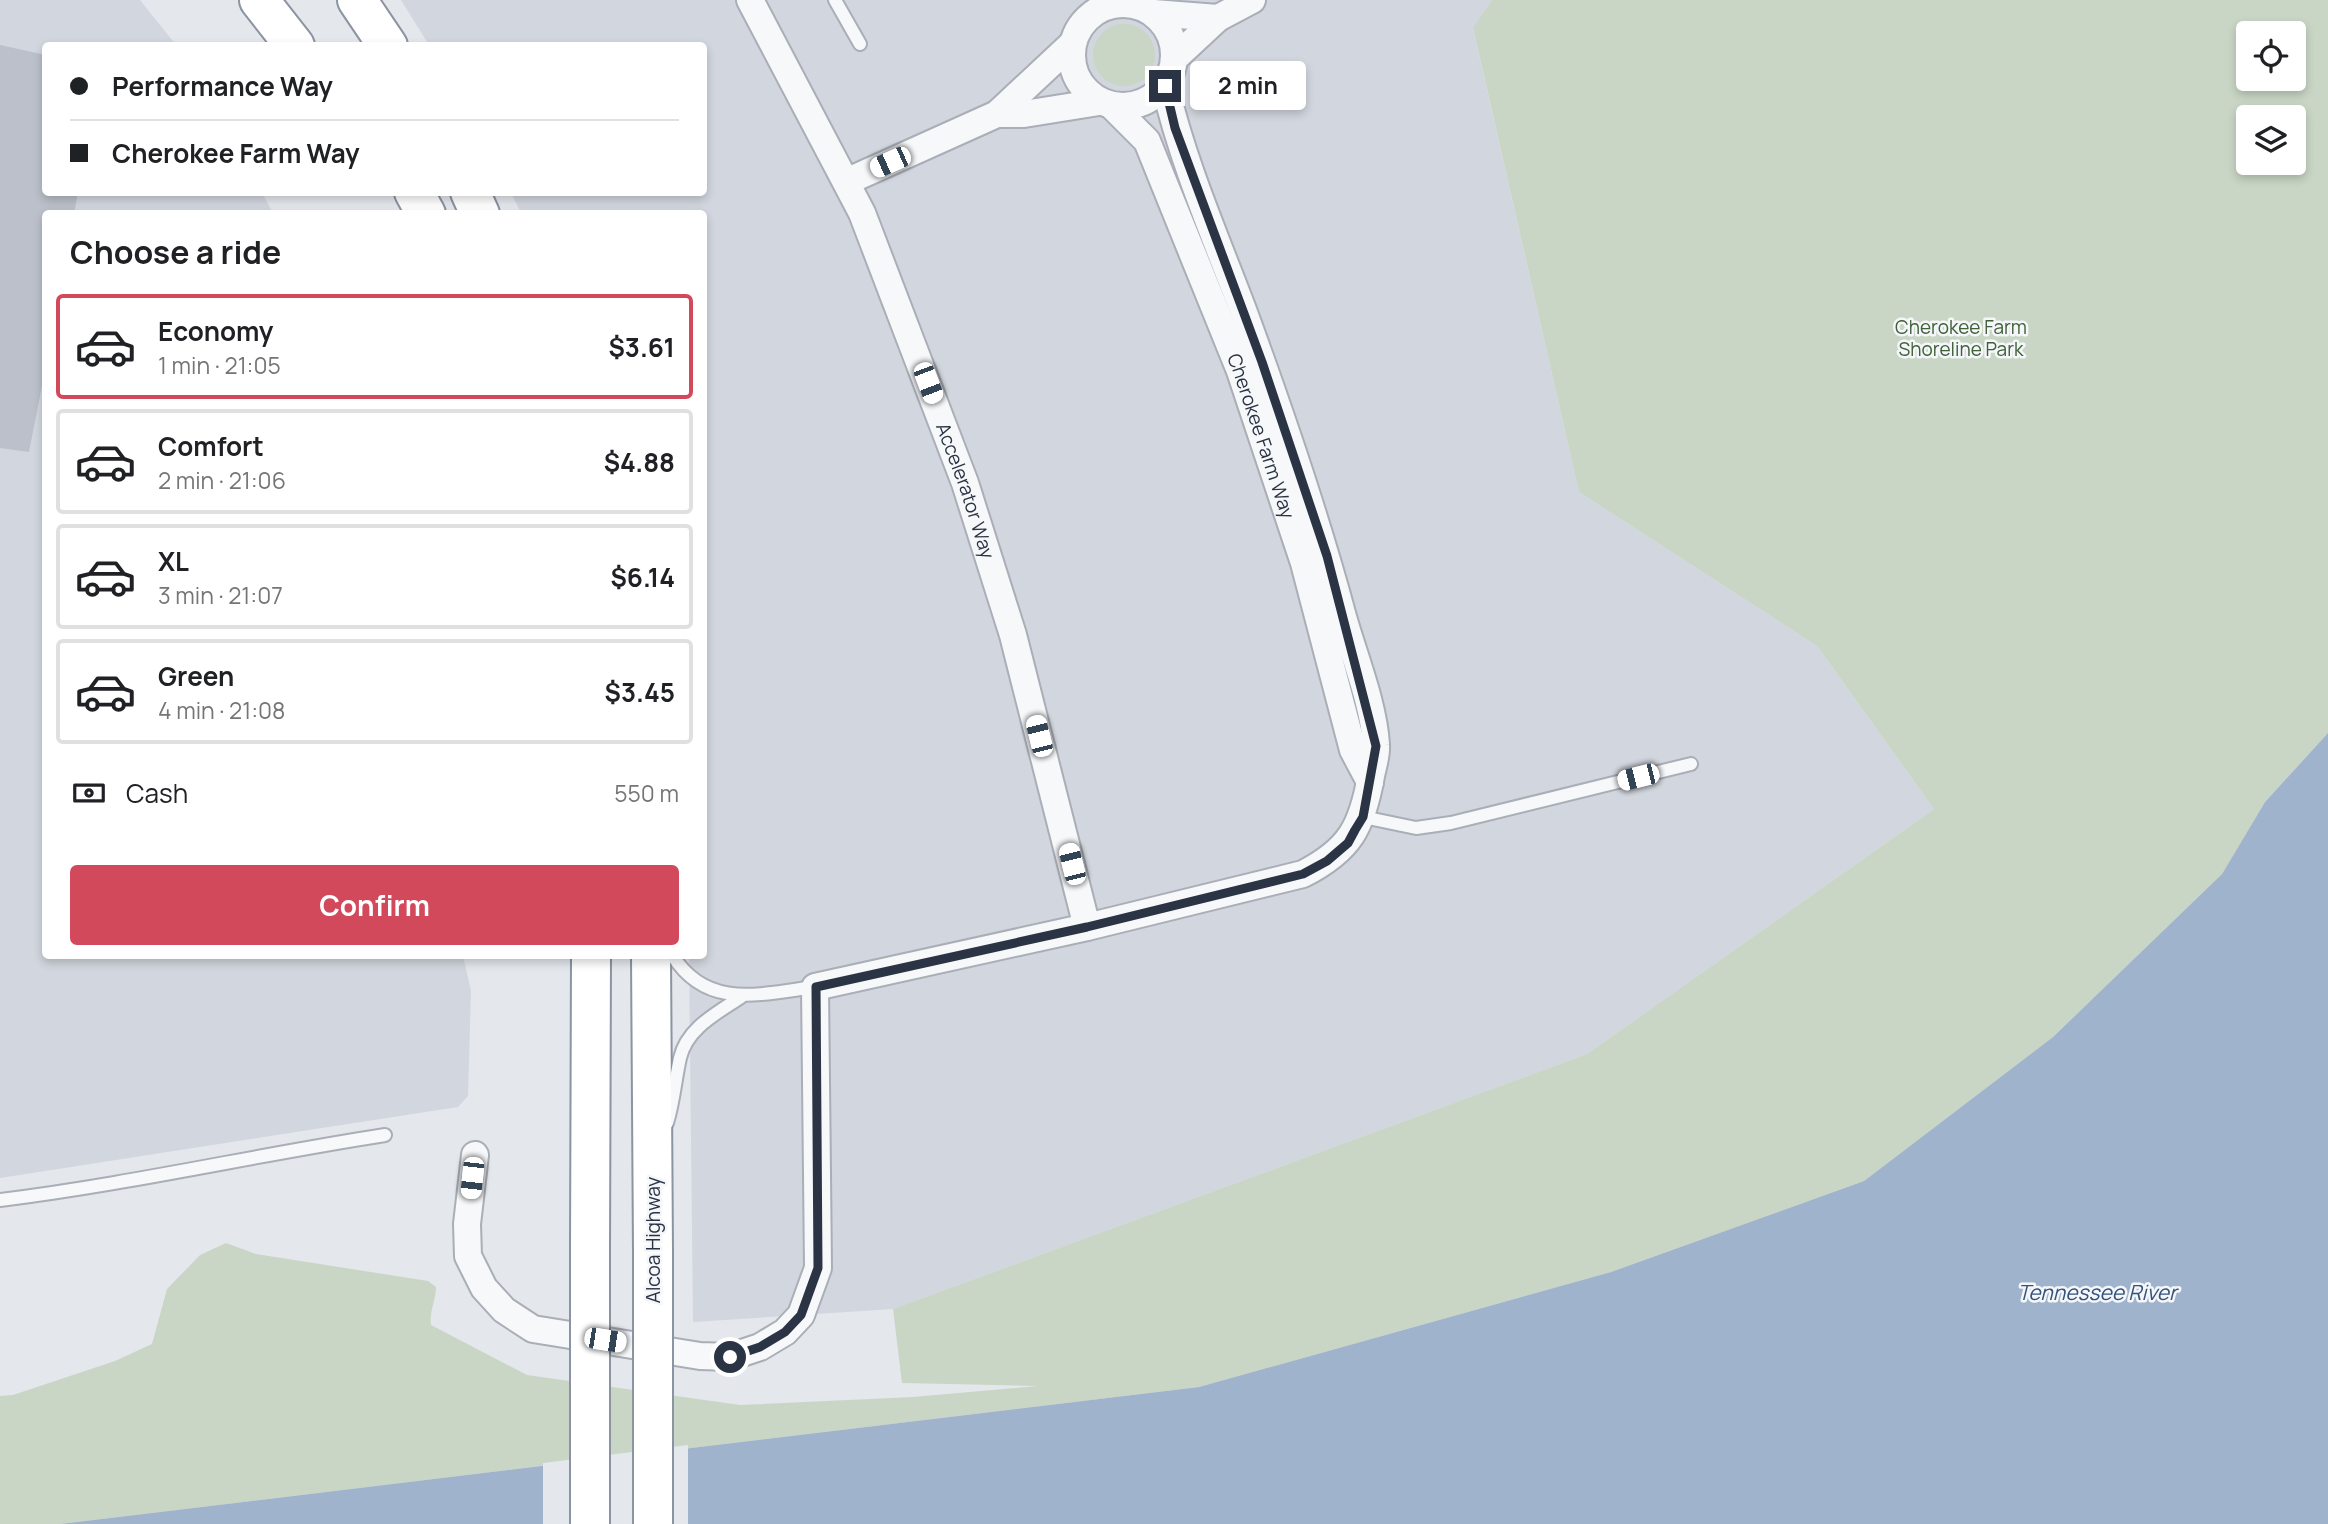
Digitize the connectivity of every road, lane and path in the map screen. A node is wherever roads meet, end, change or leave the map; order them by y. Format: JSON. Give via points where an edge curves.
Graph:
{"nodes":[{"id":1,"x":259,"y":0,"type":"edge"},
{"id":2,"x":292,"y":0,"type":"edge"},
{"id":3,"x":357,"y":0,"type":"edge"},
{"id":4,"x":750,"y":0,"type":"edge"},
{"id":5,"x":835,"y":0,"type":"edge"},
{"id":6,"x":1077,"y":0,"type":"edge"},
{"id":7,"x":1252,"y":0,"type":"edge"},
{"id":8,"x":1140,"y":6,"type":"edge"},
{"id":9,"x":1218,"y":18,"type":"junction"},
{"id":10,"x":1076,"y":35,"type":"junction"},
{"id":11,"x":292,"y":42,"type":"edge"},
{"id":12,"x":321,"y":42,"type":"edge"},
{"id":13,"x":385,"y":42,"type":"edge"},
{"id":14,"x":860,"y":44,"type":"dead end"},
{"id":15,"x":1175,"y":58,"type":"junction"},
{"id":16,"x":1165,"y":86,"type":"junction"},
{"id":17,"x":1106,"y":104,"type":"junction"},
{"id":18,"x":997,"y":114,"type":"junction"},
{"id":19,"x":848,"y":181,"type":"junction"},
{"id":20,"x":1691,"y":764,"type":"dead end"},
{"id":21,"x":1370,"y":782,"type":"junction"},
{"id":22,"x":1363,"y":817,"type":"junction"},
{"id":23,"x":1087,"y":927,"type":"junction"},
{"id":24,"x":572,"y":959,"type":"edge"},
{"id":25,"x":591,"y":959,"type":"edge"},
{"id":26,"x":651,"y":959,"type":"edge"},
{"id":27,"x":675,"y":959,"type":"edge"},
{"id":28,"x":816,"y":987,"type":"junction"},
{"id":29,"x":741,"y":997,"type":"junction"},
{"id":30,"x":385,"y":1135,"type":"dead end"},
{"id":31,"x":475,"y":1155,"type":"dead end"},
{"id":32,"x":653,"y":1166,"type":"junction"},
{"id":33,"x":590,"y":1175,"type":"junction"},
{"id":34,"x":0,"y":1200,"type":"edge"},
{"id":35,"x":590,"y":1524,"type":"edge"},
{"id":36,"x":653,"y":1524,"type":"edge"}],
"edges":[{"from":1,"to":11,"type":"highway"},
{"from":2,"to":12,"type":"highway"},
{"from":3,"to":13,"type":"highway"},
{"from":4,"to":19,"type":"street","name":"Accelerator Way"},
{"from":5,"to":14,"type":"lane"},
{"from":6,"to":10,"type":"street"},
{"from":7,"to":9,"type":"street"},
{"from":8,"to":9,"type":"street"},
{"from":8,"to":10,"type":"street","via":[[1105,7]]},
{"from":8,"to":15,"type":"street","via":[[1165,25]]},
{"from":9,"to":15,"type":"street"},
{"from":10,"to":17,"type":"street","via":[[1071,61],[1076,77],[1086,91]]},
{"from":10,"to":18,"type":"street"},
{"from":15,"to":16,"type":"street"},
{"from":16,"to":17,"type":"street","via":[[1142,104]]},
{"from":16,"to":21,"type":"street","name":"Cherokee Farm Way","via":[[1175,128],[1262,362],[1327,556],[1376,746]]},
{"from":17,"to":18,"type":"street"},
{"from":17,"to":21,"type":"street","name":"Cherokee Farm Way","via":[[1147,141],[1240,371],[1304,563],[1353,750]]},
{"from":18,"to":19,"type":"street"},
{"from":19,"to":23,"type":"street","name":"Accelerator Way","via":[[965,483],[1013,635]]},
{"from":20,"to":22,"type":"lane","via":[[1451,823],[1416,828]]},
{"from":21,"to":22,"type":"street","name":"Cherokee Farm Way"},
{"from":22,"to":23,"type":"street","name":"Cherokee Farm Way","via":[[1348,843],[1303,874]]},
{"from":23,"to":28,"type":"street","name":"Cherokee Farm Way"},
{"from":24,"to":33,"type":"highway","via":[[574,1141]]},
{"from":25,"to":33,"type":"highway"},
{"from":26,"to":32,"type":"highway","name":"Alcoa Highway"},
{"from":27,"to":29,"type":"lane","name":"Cherokee Farm Way","via":[[696,982]]},
{"from":28,"to":29,"type":"lane","name":"Cherokee Farm Way"},
{"from":28,"to":31,"type":"street","via":[[818,1268],[801,1315],[785,1332],[760,1347],[730,1357],[700,1356],[533,1329],[504,1310],[484,1288],[468,1256]]},
{"from":29,"to":32,"type":"lane","name":"Cherokee Farm Way","via":[[705,1020],[688,1040]]},
{"from":30,"to":34,"type":"lane","via":[[93,1188]]},
{"from":32,"to":36,"type":"highway","name":"Alcoa Highway","bridge":true},
{"from":33,"to":35,"type":"highway","bridge":true}]}
